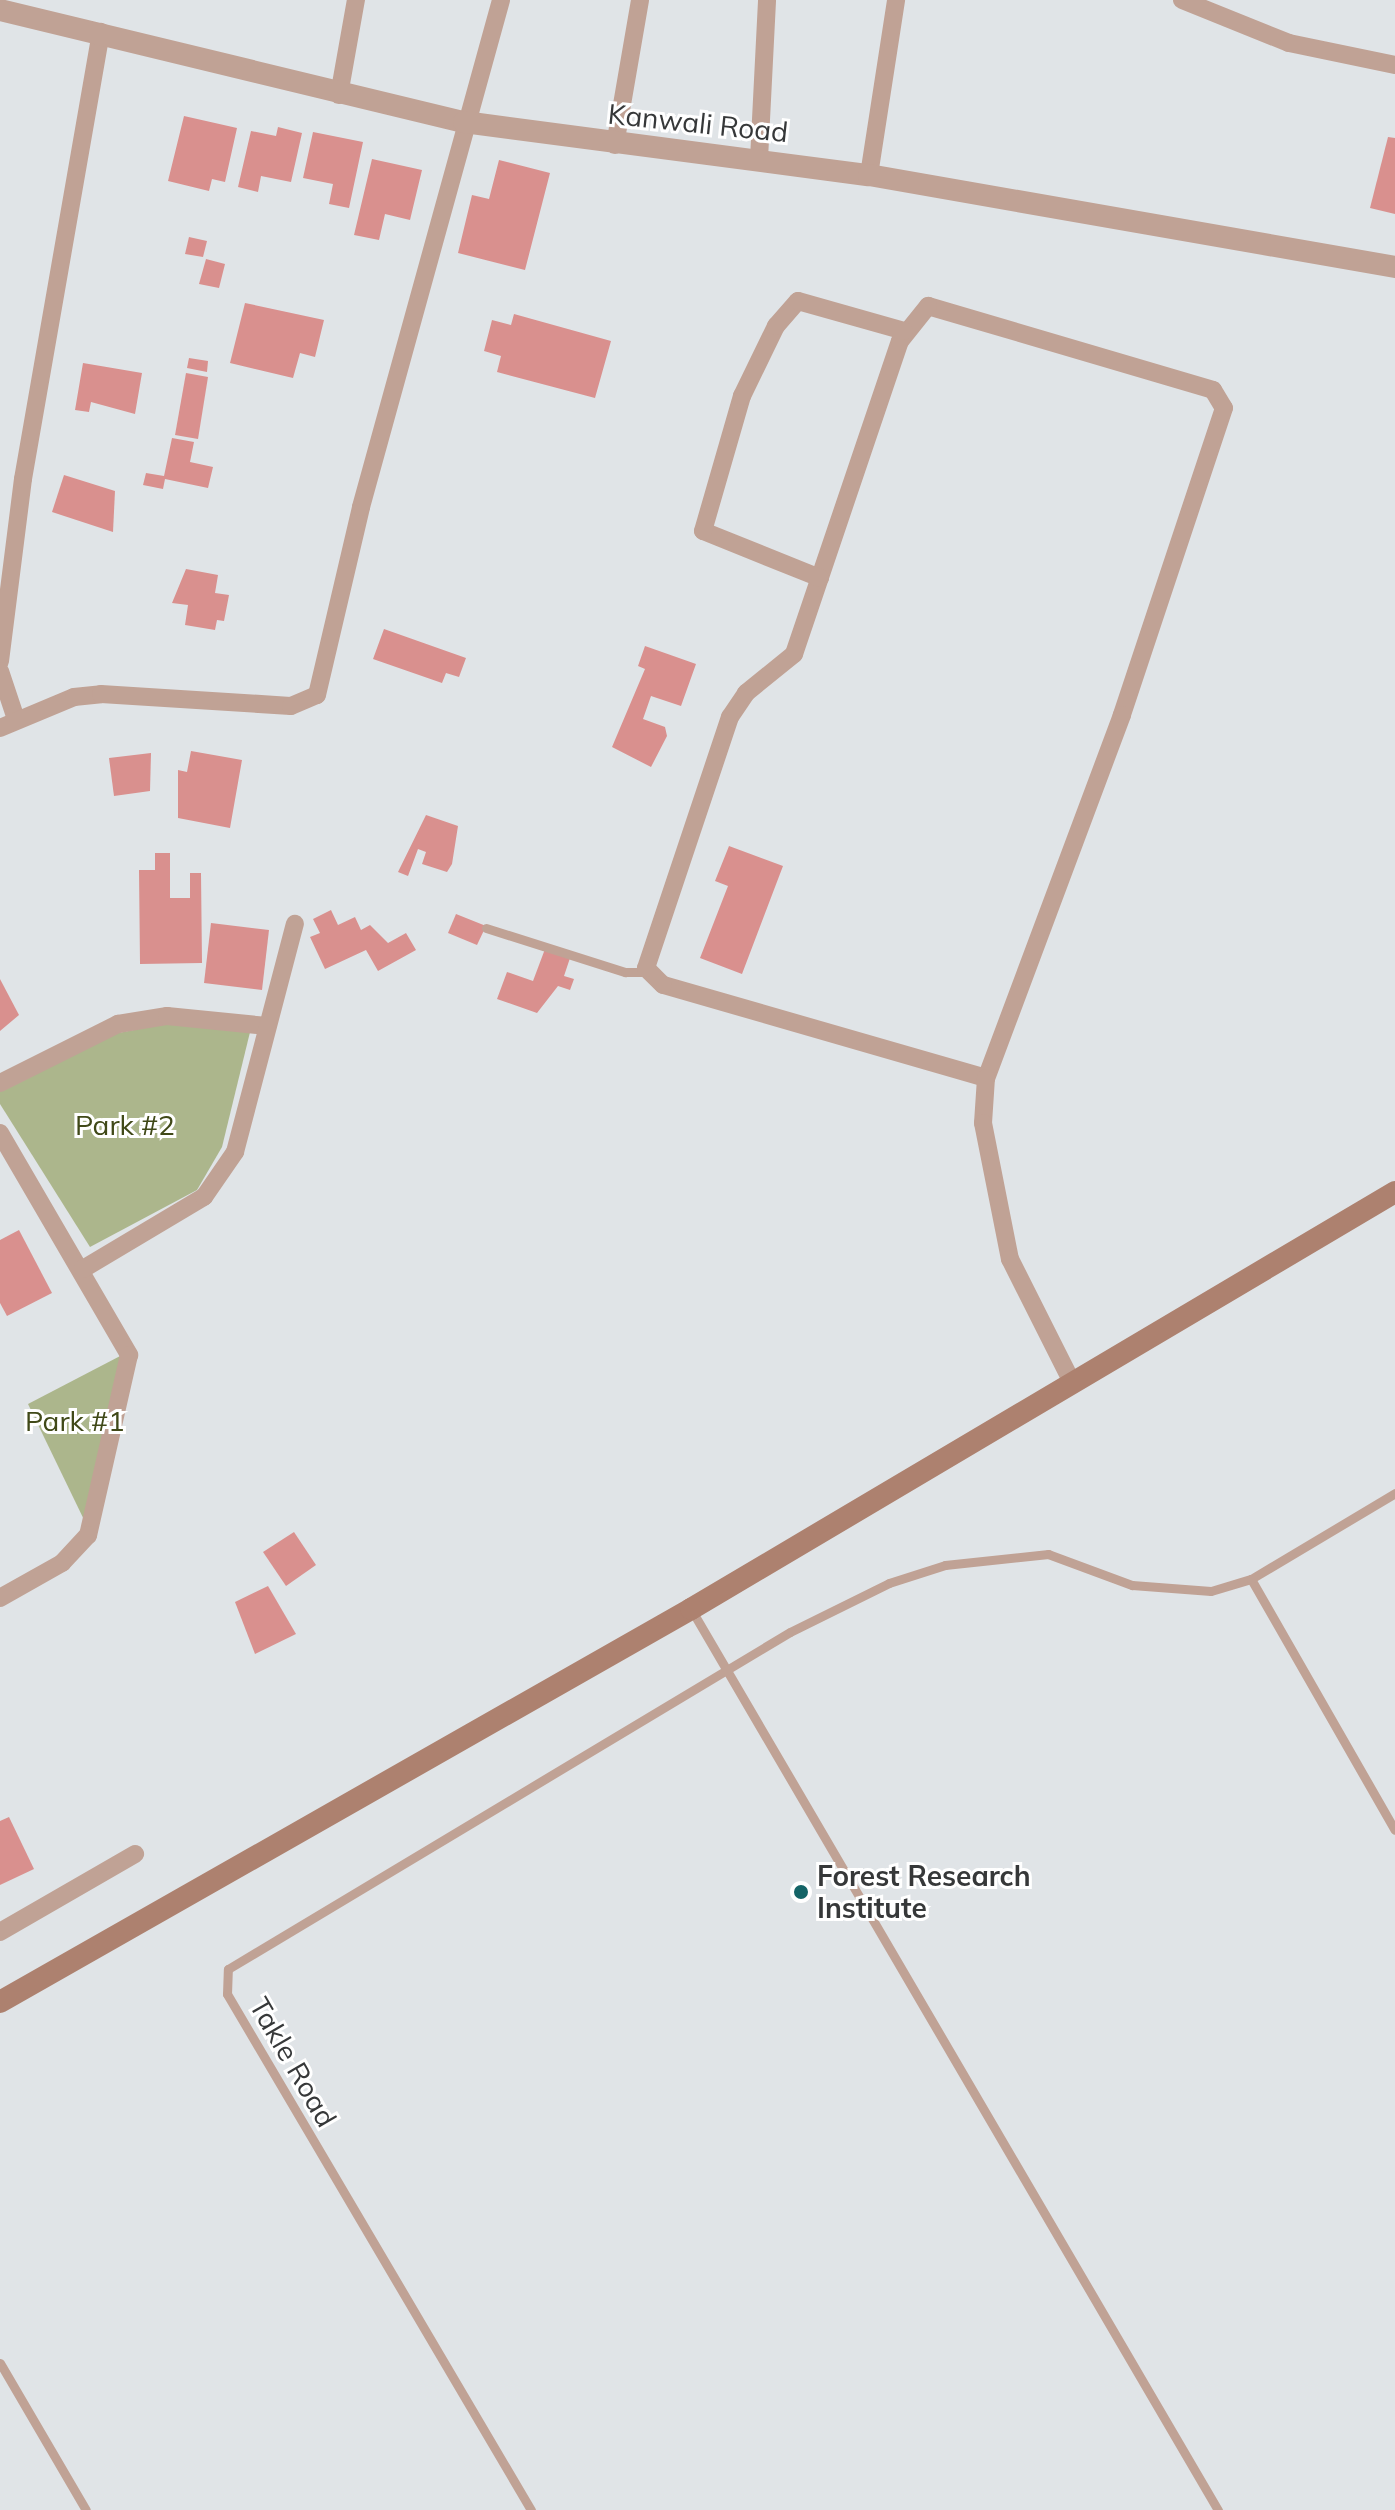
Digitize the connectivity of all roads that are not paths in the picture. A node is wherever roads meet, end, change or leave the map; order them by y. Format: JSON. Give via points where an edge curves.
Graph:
{"nodes":[{"id":1,"x":356,"y":0,"type":"edge"},
{"id":2,"x":501,"y":0,"type":"edge"},
{"id":3,"x":640,"y":0,"type":"edge"},
{"id":4,"x":767,"y":0,"type":"edge"},
{"id":5,"x":896,"y":0,"type":"edge"},
{"id":6,"x":1182,"y":0,"type":"edge"},
{"id":7,"x":0,"y":10,"type":"edge"},
{"id":8,"x":101,"y":32,"type":"junction"},
{"id":9,"x":1395,"y":65,"type":"edge"},
{"id":10,"x":339,"y":95,"type":"junction"},
{"id":11,"x":464,"y":122,"type":"junction"},
{"id":12,"x":615,"y":145,"type":"junction"},
{"id":13,"x":759,"y":159,"type":"junction"},
{"id":14,"x":869,"y":175,"type":"junction"},
{"id":15,"x":1395,"y":267,"type":"edge"},
{"id":16,"x":904,"y":331,"type":"junction"},
{"id":17,"x":820,"y":578,"type":"junction"},
{"id":18,"x":0,"y":661,"type":"edge"},
{"id":19,"x":0,"y":671,"type":"edge"},
{"id":20,"x":8,"y":723,"type":"edge"},
{"id":21,"x":295,"y":924,"type":"dead end"},
{"id":22,"x":486,"y":928,"type":"dead end"},
{"id":23,"x":648,"y":972,"type":"junction"},
{"id":24,"x":268,"y":1026,"type":"junction"},
{"id":25,"x":986,"y":1078,"type":"junction"},
{"id":26,"x":0,"y":1083,"type":"edge"},
{"id":27,"x":0,"y":1133,"type":"edge"},
{"id":28,"x":1395,"y":1192,"type":"edge"},
{"id":29,"x":83,"y":1269,"type":"junction"},
{"id":30,"x":1073,"y":1384,"type":"junction"},
{"id":31,"x":1395,"y":1493,"type":"edge"},
{"id":32,"x":1251,"y":1579,"type":"junction"},
{"id":33,"x":0,"y":1598,"type":"edge"},
{"id":34,"x":691,"y":1609,"type":"junction"},
{"id":35,"x":728,"y":1672,"type":"junction"},
{"id":36,"x":1395,"y":1830,"type":"edge"},
{"id":37,"x":135,"y":1854,"type":"dead end"},
{"id":38,"x":0,"y":1932,"type":"edge"},
{"id":39,"x":0,"y":2002,"type":"edge"},
{"id":40,"x":0,"y":2363,"type":"edge"},
{"id":41,"x":86,"y":2510,"type":"edge"},
{"id":42,"x":531,"y":2510,"type":"edge"},
{"id":43,"x":1218,"y":2510,"type":"edge"}],
"edges":[{"from":1,"to":10,"type":"street"},
{"from":2,"to":11,"type":"street"},
{"from":3,"to":12,"type":"street"},
{"from":4,"to":13,"type":"street"},
{"from":5,"to":14,"type":"street"},
{"from":6,"to":9,"type":"street","via":[[1289,43]]},
{"from":7,"to":8,"type":"street","name":"Kanwali Road"},
{"from":8,"to":10,"type":"street","name":"Kanwali Road"},
{"from":8,"to":18,"type":"street","via":[[23,479]]},
{"from":10,"to":11,"type":"street","name":"Kanwali Road"},
{"from":11,"to":12,"type":"street","name":"Kanwali Road"},
{"from":11,"to":20,"type":"street","via":[[317,695],[291,706],[101,694]]},
{"from":12,"to":13,"type":"street","name":"Kanwali Road"},
{"from":13,"to":14,"type":"street","name":"Kanwali Road"},
{"from":14,"to":15,"type":"street","name":"Kanwali Road"},
{"from":16,"to":17,"type":"street"},
{"from":16,"to":17,"type":"street","via":[[798,301],[776,326],[742,396],[703,531]]},
{"from":16,"to":25,"type":"street","via":[[916,313],[940,306],[1213,390],[1224,408],[1122,715]]},
{"from":17,"to":23,"type":"street","via":[[794,654],[746,693],[730,717]]},
{"from":19,"to":20,"type":"street"},
{"from":21,"to":24,"type":"street"},
{"from":22,"to":23,"type":"lane","via":[[625,972]]},
{"from":23,"to":25,"type":"street","via":[[663,985]]},
{"from":24,"to":26,"type":"street","via":[[167,1016],[118,1024]]},
{"from":24,"to":29,"type":"street","via":[[235,1152],[204,1197]]},
{"from":25,"to":30,"type":"street","via":[[983,1123],[1010,1259]]},
{"from":27,"to":29,"type":"street"},
{"from":28,"to":30,"type":"main road"},
{"from":29,"to":33,"type":"street","via":[[129,1355],[96,1512],[78,1550]]},
{"from":30,"to":34,"type":"main road"},
{"from":31,"to":32,"type":"lane"},
{"from":32,"to":35,"type":"lane","via":[[1211,1591],[1132,1585],[1048,1554],[945,1565],[847,1604]]},
{"from":32,"to":36,"type":"lane"},
{"from":34,"to":35,"type":"lane"},
{"from":34,"to":39,"type":"main road"},
{"from":35,"to":42,"type":"lane","name":"Takle Road","via":[[237,1959],[224,1983]]},
{"from":35,"to":43,"type":"lane"},
{"from":37,"to":38,"type":"street"},
{"from":40,"to":41,"type":"lane"}]}
